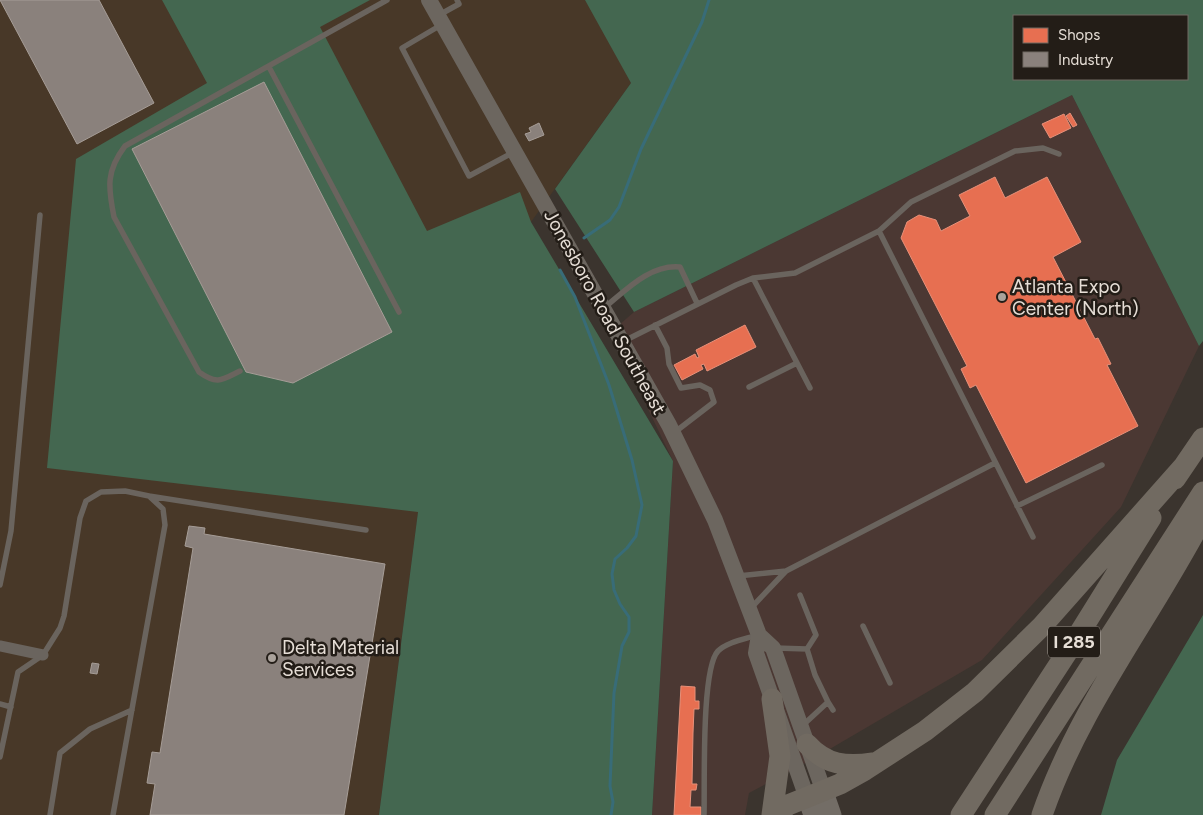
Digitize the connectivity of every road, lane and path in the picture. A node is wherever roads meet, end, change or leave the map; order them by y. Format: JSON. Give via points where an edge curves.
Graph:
{"nodes":[{"id":1,"x":387,"y":0,"type":"edge"},
{"id":2,"x":429,"y":0,"type":"edge"},
{"id":3,"x":457,"y":0,"type":"edge"},
{"id":4,"x":440,"y":20,"type":"junction"},
{"id":5,"x":268,"y":67,"type":"junction"},
{"id":6,"x":514,"y":151,"type":"junction"},
{"id":7,"x":1060,"y":154,"type":"dead end"},
{"id":8,"x":40,"y":215,"type":"dead end"},
{"id":9,"x":879,"y":231,"type":"junction"},
{"id":10,"x":753,"y":278,"type":"junction"},
{"id":11,"x":697,"y":304,"type":"junction"},
{"id":12,"x":604,"y":308,"type":"junction"},
{"id":13,"x":399,"y":312,"type":"dead end"},
{"id":14,"x":655,"y":325,"type":"junction"},
{"id":15,"x":623,"y":341,"type":"junction"},
{"id":16,"x":797,"y":363,"type":"junction"},
{"id":17,"x":240,"y":371,"type":"dead end"},
{"id":18,"x":749,"y":387,"type":"dead end"},
{"id":19,"x":810,"y":388,"type":"dead end"},
{"id":20,"x":673,"y":434,"type":"junction"},
{"id":21,"x":1203,"y":438,"type":"edge"},
{"id":22,"x":996,"y":464,"type":"junction"},
{"id":23,"x":1102,"y":465,"type":"dead end"},
{"id":24,"x":1183,"y":467,"type":"junction"},
{"id":25,"x":1203,"y":492,"type":"edge"},
{"id":26,"x":149,"y":496,"type":"junction"},
{"id":27,"x":1017,"y":506,"type":"junction"},
{"id":28,"x":1203,"y":517,"type":"edge"},
{"id":29,"x":366,"y":530,"type":"dead end"},
{"id":30,"x":1033,"y":537,"type":"dead end"},
{"id":31,"x":786,"y":571,"type":"junction"},
{"id":32,"x":736,"y":576,"type":"junction"},
{"id":33,"x":0,"y":585,"type":"edge"},
{"id":34,"x":800,"y":595,"type":"dead end"},
{"id":35,"x":749,"y":609,"type":"junction"},
{"id":36,"x":863,"y":626,"type":"dead end"},
{"id":37,"x":759,"y":635,"type":"junction"},
{"id":38,"x":0,"y":646,"type":"edge"},
{"id":39,"x":773,"y":648,"type":"junction"},
{"id":40,"x":807,"y":649,"type":"junction"},
{"id":41,"x":43,"y":655,"type":"junction"},
{"id":42,"x":890,"y":683,"type":"dead end"},
{"id":43,"x":772,"y":699,"type":"junction"},
{"id":44,"x":828,"y":702,"type":"junction"},
{"id":45,"x":0,"y":704,"type":"edge"},
{"id":46,"x":11,"y":707,"type":"junction"},
{"id":47,"x":132,"y":710,"type":"junction"},
{"id":48,"x":833,"y":710,"type":"dead end"},
{"id":49,"x":804,"y":735,"type":"junction"},
{"id":50,"x":0,"y":757,"type":"edge"},
{"id":51,"x":876,"y":762,"type":"junction"},
{"id":52,"x":814,"y":801,"type":"edge"},
{"id":53,"x":50,"y":815,"type":"edge"},
{"id":54,"x":113,"y":815,"type":"edge"},
{"id":55,"x":704,"y":815,"type":"edge"},
{"id":56,"x":774,"y":815,"type":"edge"},
{"id":57,"x":832,"y":815,"type":"edge"},
{"id":58,"x":961,"y":815,"type":"edge"},
{"id":59,"x":995,"y":815,"type":"edge"},
{"id":60,"x":1042,"y":815,"type":"edge"}],
"edges":[{"from":1,"to":5,"type":"lane"},
{"from":2,"to":4,"type":"main road","name":"Jonesboro Road Southeast"},
{"from":3,"to":4,"type":"lane","via":[[458,4]]},
{"from":4,"to":6,"type":"main road","name":"Jonesboro Road Southeast"},
{"from":4,"to":6,"type":"lane","via":[[402,48],[469,176]]},
{"from":5,"to":13,"type":"lane"},
{"from":5,"to":17,"type":"lane","via":[[126,146],[115,159],[110,175],[114,217],[199,372],[219,381]]},
{"from":6,"to":12,"type":"main road","name":"Jonesboro Road Southeast"},
{"from":7,"to":9,"type":"lane","via":[[1044,148],[1015,151],[911,202]]},
{"from":8,"to":33,"type":"lane","via":[[11,531]]},
{"from":9,"to":10,"type":"lane","via":[[795,273]]},
{"from":9,"to":22,"type":"lane"},
{"from":10,"to":11,"type":"lane"},
{"from":10,"to":16,"type":"lane"},
{"from":11,"to":12,"type":"lane","via":[[680,267],[672,266],[642,278]]},
{"from":11,"to":14,"type":"lane"},
{"from":12,"to":15,"type":"main road","name":"Jonesboro Road Southeast"},
{"from":14,"to":15,"type":"lane"},
{"from":14,"to":20,"type":"lane","via":[[682,388],[700,385],[710,390],[714,402]]},
{"from":15,"to":20,"type":"main road","name":"Jonesboro Road Southeast"},
{"from":16,"to":18,"type":"lane"},
{"from":16,"to":19,"type":"lane"},
{"from":20,"to":32,"type":"main road","name":"Jonesboro Road Southeast","via":[[715,520]]},
{"from":21,"to":24,"type":"highway","number":"I 285"},
{"from":22,"to":27,"type":"lane"},
{"from":22,"to":31,"type":"lane"},
{"from":23,"to":27,"type":"lane"},
{"from":24,"to":51,"type":"highway","via":[[1048,620],[995,674],[925,731]]},
{"from":24,"to":58,"type":"highway","number":"I 285"},
{"from":25,"to":59,"type":"highway","number":"I 285"},
{"from":26,"to":29,"type":"lane"},
{"from":26,"to":41,"type":"lane","via":[[125,491],[101,492],[86,501],[80,518],[64,616],[56,638]]},
{"from":26,"to":47,"type":"lane","via":[[163,509],[165,526]]},
{"from":27,"to":30,"type":"lane"},
{"from":28,"to":60,"type":"highway","via":[[1087,714],[1060,768]]},
{"from":31,"to":32,"type":"lane"},
{"from":31,"to":35,"type":"lane"},
{"from":32,"to":35,"type":"main road","name":"Jonesboro Road Southeast"},
{"from":34,"to":40,"type":"lane","via":[[816,636]]},
{"from":35,"to":37,"type":"main road","name":"Jonesboro Road Southeast"},
{"from":36,"to":42,"type":"lane"},
{"from":37,"to":39,"type":"main road","name":"Jonesboro Road Southeast"},
{"from":37,"to":43,"type":"main road","name":"Jonesboro Road Southeast","via":[[756,653]]},
{"from":37,"to":55,"type":"lane","via":[[723,647],[710,668]]},
{"from":38,"to":41,"type":"street"},
{"from":39,"to":40,"type":"lane"},
{"from":39,"to":49,"type":"main road","name":"Jonesboro Road Southeast"},
{"from":40,"to":44,"type":"lane"},
{"from":41,"to":46,"type":"lane","via":[[18,672]]},
{"from":43,"to":52,"type":"main road","name":"Jonesboro Road Southeast"},
{"from":43,"to":56,"type":"highway","via":[[780,756]]},
{"from":44,"to":48,"type":"lane"},
{"from":44,"to":49,"type":"lane"},
{"from":45,"to":46,"type":"lane"},
{"from":46,"to":50,"type":"lane"},
{"from":47,"to":53,"type":"lane","via":[[90,729],[60,753]]},
{"from":47,"to":54,"type":"lane"},
{"from":49,"to":51,"type":"highway","via":[[815,752],[833,763],[846,766]]},
{"from":49,"to":52,"type":"main road","name":"Jonesboro Road Southeast"},
{"from":51,"to":52,"type":"highway"},
{"from":52,"to":56,"type":"highway","via":[[788,805]]},
{"from":52,"to":57,"type":"main road","name":"Jonesboro Road Southeast"}]}
